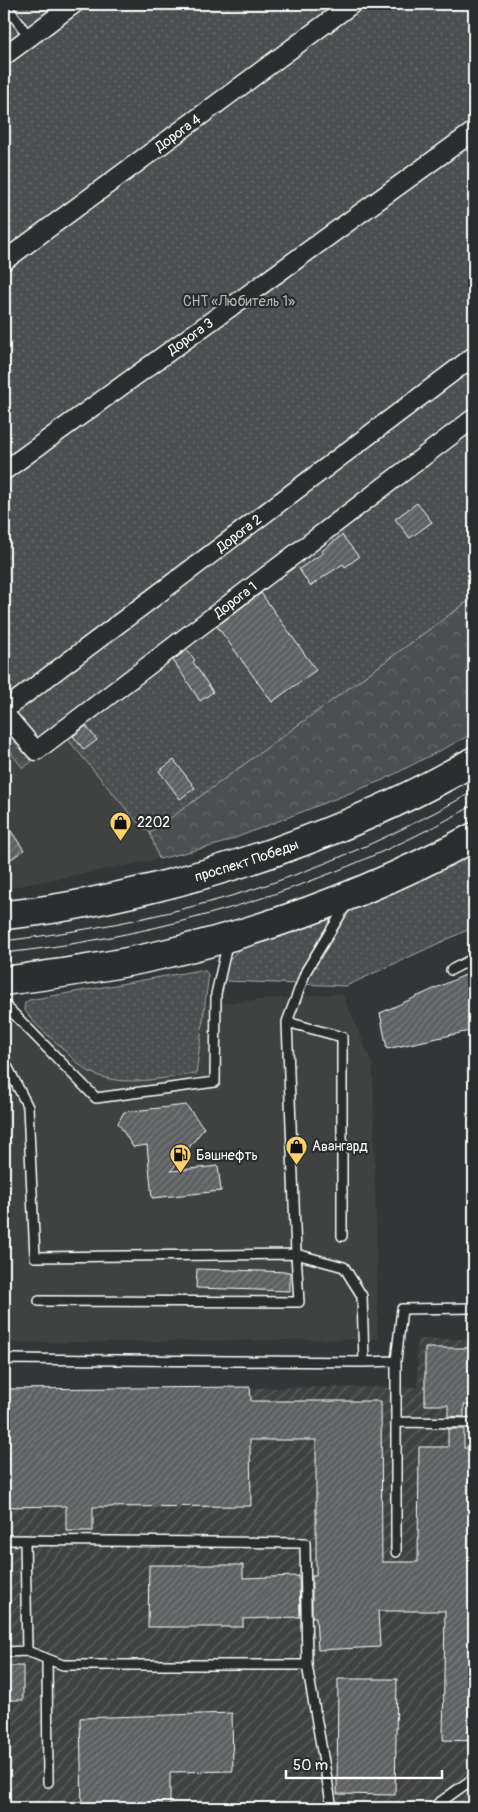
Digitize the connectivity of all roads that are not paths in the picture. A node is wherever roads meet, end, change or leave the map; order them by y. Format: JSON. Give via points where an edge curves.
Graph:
{"nodes":[{"id":1,"x":5,"y":4,"type":"edge"},
{"id":2,"x":74,"y":4,"type":"edge"},
{"id":3,"x":352,"y":4,"type":"edge"},
{"id":4,"x":29,"y":37,"type":"junction"},
{"id":5,"x":4,"y":56,"type":"edge"},
{"id":6,"x":474,"y":131,"type":"edge"},
{"id":7,"x":4,"y":261,"type":"edge"},
{"id":8,"x":474,"y":356,"type":"edge"},
{"id":9,"x":474,"y":418,"type":"edge"},
{"id":10,"x":4,"y":471,"type":"edge"},
{"id":11,"x":4,"y":711,"type":"edge"},
{"id":12,"x":474,"y":762,"type":"edge"},
{"id":13,"x":471,"y":840,"type":"edge"},
{"id":14,"x":353,"y":894,"type":"junction"},
{"id":15,"x":4,"y":915,"type":"edge"},
{"id":16,"x":228,"y":937,"type":"junction"},
{"id":17,"x":474,"y":958,"type":"edge"},
{"id":18,"x":450,"y":970,"type":"dead end"},
{"id":19,"x":4,"y":981,"type":"edge"},
{"id":20,"x":4,"y":1004,"type":"edge"},
{"id":21,"x":287,"y":1022,"type":"junction"},
{"id":22,"x":4,"y":1060,"type":"edge"},
{"id":23,"x":342,"y":1236,"type":"dead end"},
{"id":24,"x":296,"y":1254,"type":"junction"},
{"id":25,"x":39,"y":1301,"type":"dead end"},
{"id":26,"x":474,"y":1308,"type":"edge"},
{"id":27,"x":4,"y":1359,"type":"edge"},
{"id":28,"x":396,"y":1360,"type":"junction"},
{"id":29,"x":364,"y":1362,"type":"junction"},
{"id":30,"x":396,"y":1422,"type":"junction"},
{"id":31,"x":474,"y":1423,"type":"edge"},
{"id":32,"x":4,"y":1540,"type":"edge"},
{"id":33,"x":26,"y":1540,"type":"junction"},
{"id":34,"x":396,"y":1552,"type":"dead end"},
{"id":35,"x":27,"y":1651,"type":"junction"},
{"id":36,"x":4,"y":1652,"type":"edge"},
{"id":37,"x":47,"y":1659,"type":"junction"},
{"id":38,"x":307,"y":1665,"type":"junction"},
{"id":39,"x":474,"y":1778,"type":"edge"},
{"id":40,"x":48,"y":1782,"type":"dead end"},
{"id":41,"x":332,"y":1808,"type":"edge"},
{"id":42,"x":432,"y":1808,"type":"edge"}],
"edges":[{"from":1,"to":4,"type":"lane"},
{"from":2,"to":4,"type":"street"},
{"from":3,"to":7,"type":"street","name":"Дорога 4"},
{"from":4,"to":5,"type":"street"},
{"from":6,"to":10,"type":"street","name":"Дорога 3"},
{"from":8,"to":11,"type":"street","name":"Дорога 2"},
{"from":9,"to":11,"type":"street","name":"Дорога 1","via":[[36,750]]},
{"from":12,"to":15,"type":"main road","name":"проспект Победы","via":[[347,825],[268,855],[116,897],[59,909]]},
{"from":13,"to":14,"type":"main road"},
{"from":14,"to":16,"type":"main road"},
{"from":14,"to":21,"type":"lane","via":[[306,972]]},
{"from":16,"to":19,"type":"main road","via":[[86,970]]},
{"from":16,"to":20,"type":"lane","via":[[216,994],[215,1082],[96,1098]]},
{"from":17,"to":18,"type":"lane"},
{"from":21,"to":23,"type":"lane","via":[[342,1037]]},
{"from":21,"to":24,"type":"lane"},
{"from":22,"to":24,"type":"lane","via":[[28,1107],[35,1257]]},
{"from":24,"to":25,"type":"lane","via":[[299,1302]]},
{"from":24,"to":29,"type":"lane","via":[[344,1267],[362,1296]]},
{"from":26,"to":28,"type":"lane","via":[[402,1309]]},
{"from":27,"to":29,"type":"lane"},
{"from":28,"to":29,"type":"lane"},
{"from":28,"to":30,"type":"lane"},
{"from":30,"to":31,"type":"lane"},
{"from":30,"to":34,"type":"lane"},
{"from":32,"to":33,"type":"lane"},
{"from":33,"to":35,"type":"lane"},
{"from":33,"to":38,"type":"lane","via":[[305,1543]]},
{"from":35,"to":36,"type":"lane"},
{"from":35,"to":37,"type":"lane"},
{"from":37,"to":38,"type":"lane","via":[[62,1665]]},
{"from":37,"to":40,"type":"lane"},
{"from":38,"to":41,"type":"lane"},
{"from":39,"to":42,"type":"lane"}]}
